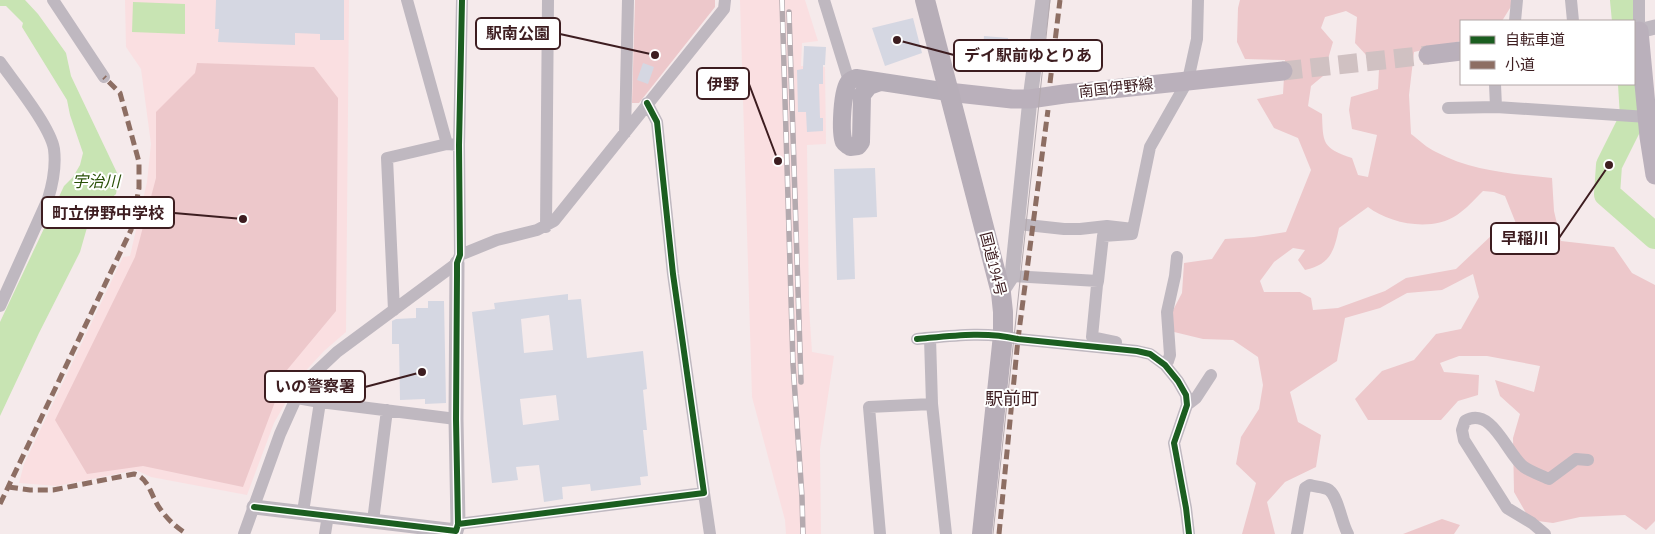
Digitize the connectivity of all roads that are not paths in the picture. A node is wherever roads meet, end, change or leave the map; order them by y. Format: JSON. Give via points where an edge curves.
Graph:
{"nodes":[{"id":1,"x":53,"y":0,"type":"edge"},
{"id":2,"x":407,"y":0,"type":"edge"},
{"id":3,"x":462,"y":0,"type":"edge"},
{"id":4,"x":548,"y":0,"type":"edge"},
{"id":5,"x":628,"y":0,"type":"edge"},
{"id":6,"x":725,"y":0,"type":"edge"},
{"id":7,"x":824,"y":0,"type":"edge"},
{"id":8,"x":925,"y":0,"type":"edge"},
{"id":9,"x":1043,"y":0,"type":"edge"},
{"id":10,"x":1198,"y":0,"type":"edge"},
{"id":11,"x":1517,"y":0,"type":"edge"},
{"id":12,"x":1571,"y":0,"type":"edge"},
{"id":13,"x":1639,"y":0,"type":"edge"},
{"id":14,"x":1515,"y":20,"type":"edge"},
{"id":15,"x":1573,"y":20,"type":"edge"},
{"id":16,"x":1640,"y":30,"type":"edge"},
{"id":17,"x":1460,"y":51,"type":"edge"},
{"id":18,"x":1428,"y":55,"type":"tunnel mouth"},
{"id":19,"x":0,"y":62,"type":"edge"},
{"id":20,"x":1283,"y":71,"type":"tunnel mouth"},
{"id":21,"x":104,"y":77,"type":"dead end"},
{"id":22,"x":1188,"y":80,"type":"junction"},
{"id":23,"x":849,"y":81,"type":"junction"},
{"id":24,"x":880,"y":82,"type":"junction"},
{"id":25,"x":1495,"y":85,"type":"edge"},
{"id":26,"x":948,"y":92,"type":"junction"},
{"id":27,"x":1030,"y":99,"type":"junction"},
{"id":28,"x":647,"y":103,"type":"junction"},
{"id":29,"x":1496,"y":107,"type":"junction"},
{"id":30,"x":1448,"y":108,"type":"dead end"},
{"id":31,"x":1647,"y":117,"type":"junction"},
{"id":32,"x":625,"y":132,"type":"junction"},
{"id":33,"x":453,"y":144,"type":"junction"},
{"id":34,"x":1655,"y":175,"type":"edge"},
{"id":35,"x":1018,"y":224,"type":"junction"},
{"id":36,"x":546,"y":227,"type":"junction"},
{"id":37,"x":1134,"y":229,"type":"junction"},
{"id":38,"x":1176,"y":257,"type":"dead end"},
{"id":39,"x":458,"y":259,"type":"junction"},
{"id":40,"x":1012,"y":276,"type":"junction"},
{"id":41,"x":1098,"y":281,"type":"junction"},
{"id":42,"x":1001,"y":293,"type":"junction"},
{"id":43,"x":0,"y":306,"type":"edge"},
{"id":44,"x":394,"y":310,"type":"junction"},
{"id":45,"x":1003,"y":336,"type":"junction"},
{"id":46,"x":930,"y":338,"type":"junction"},
{"id":47,"x":917,"y":339,"type":"dead end"},
{"id":48,"x":1137,"y":351,"type":"junction"},
{"id":49,"x":1165,"y":365,"type":"junction"},
{"id":50,"x":1211,"y":375,"type":"dead end"},
{"id":51,"x":297,"y":398,"type":"junction"},
{"id":52,"x":320,"y":402,"type":"junction"},
{"id":53,"x":932,"y":404,"type":"junction"},
{"id":54,"x":1187,"y":405,"type":"junction"},
{"id":55,"x":387,"y":410,"type":"junction"},
{"id":56,"x":456,"y":419,"type":"junction"},
{"id":57,"x":1588,"y":460,"type":"dead end"},
{"id":58,"x":704,"y":493,"type":"junction"},
{"id":59,"x":254,"y":506,"type":"junction"},
{"id":60,"x":304,"y":512,"type":"junction"},
{"id":61,"x":328,"y":515,"type":"junction"},
{"id":62,"x":373,"y":521,"type":"junction"},
{"id":63,"x":457,"y":529,"type":"edge"},
{"id":64,"x":244,"y":534,"type":"edge"},
{"id":65,"x":325,"y":534,"type":"edge"},
{"id":66,"x":710,"y":534,"type":"edge"},
{"id":67,"x":880,"y":534,"type":"edge"},
{"id":68,"x":946,"y":534,"type":"edge"},
{"id":69,"x":982,"y":534,"type":"edge"},
{"id":70,"x":1189,"y":534,"type":"edge"},
{"id":71,"x":1297,"y":534,"type":"edge"},
{"id":72,"x":1348,"y":534,"type":"edge"},
{"id":73,"x":1545,"y":534,"type":"edge"}],
"edges":[{"from":1,"to":21,"type":"street"},
{"from":2,"to":33,"type":"street"},
{"from":3,"to":33,"type":"street"},
{"from":4,"to":36,"type":"street"},
{"from":5,"to":32,"type":"street"},
{"from":6,"to":28,"type":"street","via":[[724,9]]},
{"from":7,"to":23,"type":"street"},
{"from":8,"to":26,"type":"highway","name":"国道194号"},
{"from":9,"to":27,"type":"street"},
{"from":10,"to":22,"type":"street","via":[[1197,39]]},
{"from":11,"to":14,"type":"street"},
{"from":12,"to":15,"type":"street"},
{"from":13,"to":16,"type":"street"},
{"from":16,"to":31,"type":"main road"},
{"from":17,"to":18,"type":"main road"},
{"from":19,"to":43,"type":"street","via":[[47,130],[54,155],[53,182],[48,199]]},
{"from":20,"to":22,"type":"main road","name":"南国伊野線"},
{"from":22,"to":27,"type":"main road","name":"南国伊野線"},
{"from":22,"to":37,"type":"street","via":[[1150,147]]},
{"from":23,"to":24,"type":"main road","via":[[856,78]]},
{"from":23,"to":24,"type":"main road","via":[[843,99],[843,135],[844,143],[850,147],[861,142],[862,95],[869,86]]},
{"from":24,"to":26,"type":"main road"},
{"from":25,"to":29,"type":"street"},
{"from":26,"to":27,"type":"main road","name":"南国伊野線"},
{"from":26,"to":42,"type":"highway","name":"国道194号"},
{"from":27,"to":35,"type":"street"},
{"from":28,"to":32,"type":"street"},
{"from":28,"to":58,"type":"street","via":[[657,122],[673,274]]},
{"from":29,"to":30,"type":"street"},
{"from":29,"to":31,"type":"street"},
{"from":31,"to":34,"type":"main road"},
{"from":32,"to":36,"type":"street"},
{"from":33,"to":39,"type":"street"},
{"from":33,"to":44,"type":"street","via":[[387,158]]},
{"from":35,"to":37,"type":"street","via":[[1064,229],[1107,226]]},
{"from":35,"to":40,"type":"street"},
{"from":36,"to":39,"type":"street","via":[[497,240]]},
{"from":37,"to":41,"type":"street","via":[[1132,234],[1103,236]]},
{"from":38,"to":49,"type":"street","via":[[1167,312],[1170,355]]},
{"from":39,"to":44,"type":"street"},
{"from":39,"to":56,"type":"street"},
{"from":40,"to":41,"type":"street"},
{"from":40,"to":42,"type":"street"},
{"from":41,"to":48,"type":"street","via":[[1092,337],[1125,344]]},
{"from":42,"to":45,"type":"highway","name":"国道194号"},
{"from":44,"to":51,"type":"street","via":[[337,352],[302,385]]},
{"from":45,"to":46,"type":"street","via":[[983,334]]},
{"from":45,"to":48,"type":"street"},
{"from":45,"to":69,"type":"highway","name":"国道194号"},
{"from":46,"to":47,"type":"street"},
{"from":46,"to":53,"type":"street"},
{"from":48,"to":49,"type":"street","via":[[1150,354]]},
{"from":49,"to":54,"type":"street","via":[[1186,395]]},
{"from":50,"to":54,"type":"street","via":[[1196,398]]},
{"from":51,"to":52,"type":"street"},
{"from":51,"to":59,"type":"street"},
{"from":52,"to":55,"type":"street"},
{"from":52,"to":60,"type":"street"},
{"from":53,"to":67,"type":"street","via":[[869,406]]},
{"from":53,"to":68,"type":"street"},
{"from":54,"to":70,"type":"street","via":[[1174,444]]},
{"from":55,"to":56,"type":"street"},
{"from":55,"to":62,"type":"street"},
{"from":56,"to":63,"type":"street"},
{"from":57,"to":73,"type":"street","via":[[1576,459],[1549,479],[1523,467],[1493,426],[1482,420],[1470,418],[1465,421],[1462,430],[1464,440],[1507,508]]},
{"from":58,"to":63,"type":"street"},
{"from":58,"to":66,"type":"street"},
{"from":59,"to":60,"type":"street"},
{"from":59,"to":64,"type":"street"},
{"from":60,"to":61,"type":"street"},
{"from":61,"to":62,"type":"street"},
{"from":61,"to":65,"type":"street"},
{"from":62,"to":63,"type":"street"},
{"from":71,"to":72,"type":"street","via":[[1305,488],[1310,485],[1328,489],[1334,496]]}]}
